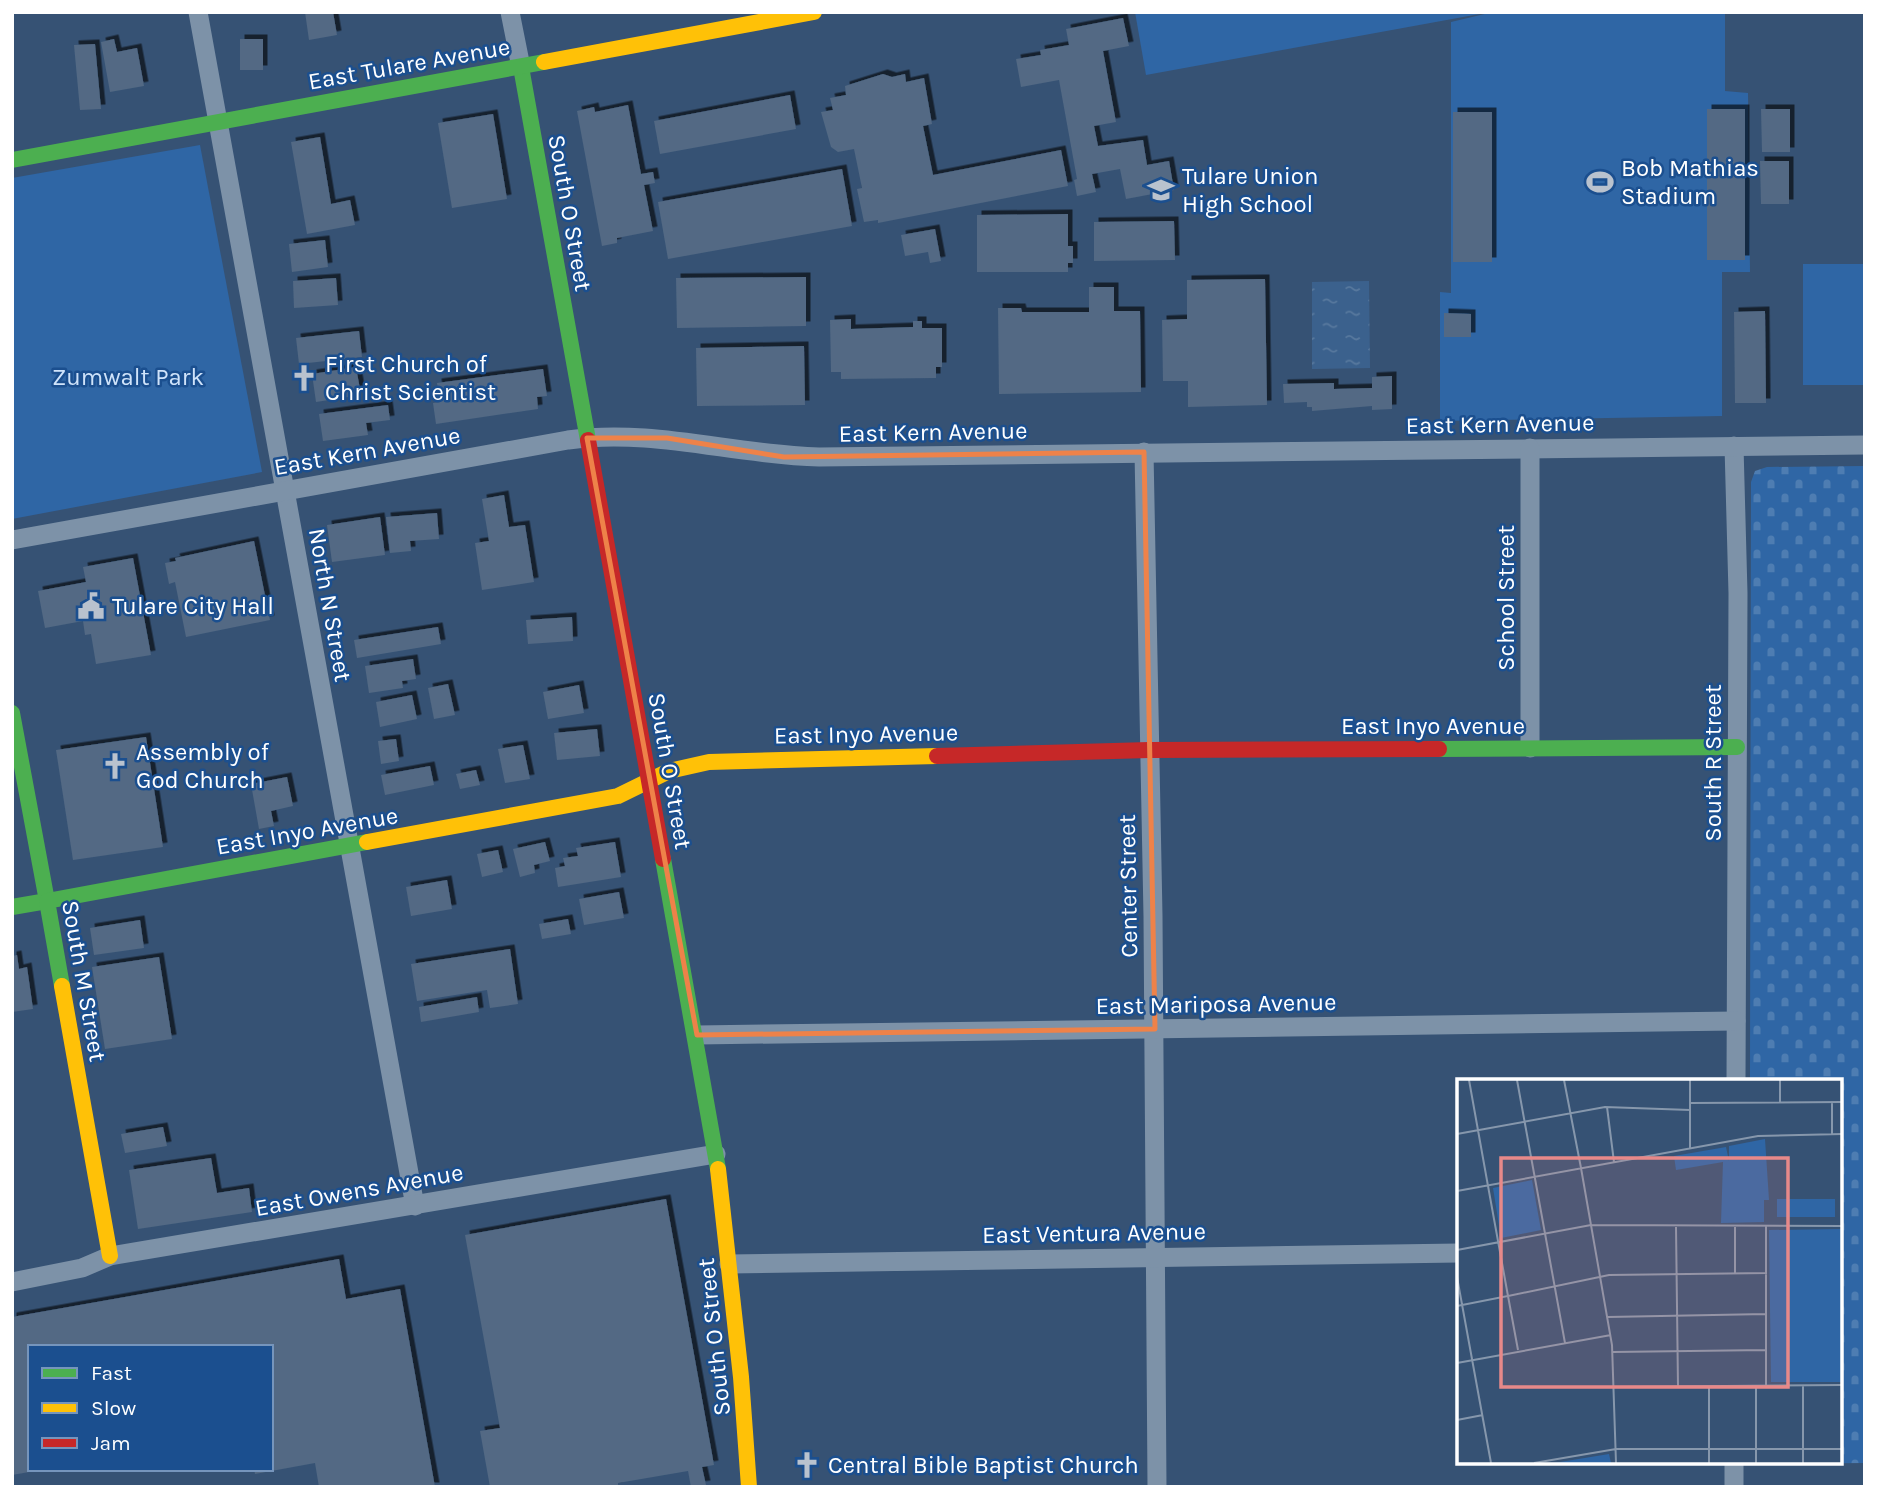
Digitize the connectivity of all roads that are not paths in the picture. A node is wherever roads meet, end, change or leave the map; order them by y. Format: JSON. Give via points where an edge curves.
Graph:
{"nodes":[{"id":1,"x":198,"y":12,"type":"edge"},
{"id":2,"x":510,"y":12,"type":"edge"},
{"id":3,"x":814,"y":12,"type":"edge"},
{"id":4,"x":735,"y":19,"type":"edge"},
{"id":5,"x":520,"y":67,"type":"junction"},
{"id":6,"x":218,"y":121,"type":"junction"},
{"id":7,"x":12,"y":160,"type":"edge"},
{"id":8,"x":587,"y":438,"type":"junction"},
{"id":9,"x":1865,"y":445,"type":"edge"},
{"id":10,"x":1734,"y":446,"type":"junction"},
{"id":11,"x":1530,"y":448,"type":"junction"},
{"id":12,"x":1144,"y":452,"type":"junction"},
{"id":13,"x":285,"y":491,"type":"junction"},
{"id":14,"x":12,"y":540,"type":"edge"},
{"id":15,"x":12,"y":713,"type":"edge"},
{"id":16,"x":1737,"y":747,"type":"junction"},
{"id":17,"x":1530,"y":748,"type":"junction"},
{"id":18,"x":1149,"y":750,"type":"junction"},
{"id":19,"x":649,"y":783,"type":"junction"},
{"id":20,"x":349,"y":847,"type":"junction"},
{"id":21,"x":47,"y":901,"type":"junction"},
{"id":22,"x":12,"y":907,"type":"edge"},
{"id":23,"x":1736,"y":1021,"type":"junction"},
{"id":24,"x":1154,"y":1029,"type":"junction"},
{"id":25,"x":696,"y":1035,"type":"junction"},
{"id":26,"x":1736,"y":1079,"type":"edge"},
{"id":27,"x":716,"y":1154,"type":"junction"},
{"id":28,"x":415,"y":1206,"type":"junction"},
{"id":29,"x":1457,"y":1254,"type":"edge"},
{"id":30,"x":110,"y":1256,"type":"junction"},
{"id":31,"x":1154,"y":1256,"type":"junction"},
{"id":32,"x":729,"y":1264,"type":"junction"},
{"id":33,"x":12,"y":1282,"type":"edge"},
{"id":34,"x":1734,"y":1464,"type":"edge"},
{"id":35,"x":749,"y":1487,"type":"edge"},
{"id":36,"x":1157,"y":1487,"type":"edge"},
{"id":37,"x":1734,"y":1487,"type":"edge"}],
"edges":[{"from":1,"to":6,"type":"street","name":"North N Street"},
{"from":2,"to":5,"type":"street"},
{"from":3,"to":4,"type":"main road","name":"East Tulare Avenue"},
{"from":4,"to":5,"type":"main road","name":"East Tulare Avenue"},
{"from":5,"to":6,"type":"main road","name":"East Tulare Avenue"},
{"from":5,"to":8,"type":"main road","name":"South O Street"},
{"from":6,"to":7,"type":"main road","name":"East Tulare Avenue"},
{"from":6,"to":13,"type":"street","name":"North N Street"},
{"from":8,"to":12,"type":"street","name":"East Kern Avenue","via":[[667,438],[807,457]]},
{"from":8,"to":13,"type":"street","name":"East Kern Avenue"},
{"from":8,"to":19,"type":"main road","name":"South O Street"},
{"from":9,"to":10,"type":"street","name":"East Kern Avenue"},
{"from":10,"to":11,"type":"street","name":"East Kern Avenue"},
{"from":10,"to":16,"type":"street","name":"South R Street"},
{"from":11,"to":12,"type":"street","name":"East Kern Avenue"},
{"from":11,"to":17,"type":"street","name":"School Street"},
{"from":12,"to":18,"type":"street","name":"Center Street"},
{"from":13,"to":14,"type":"street","name":"East Kern Avenue"},
{"from":13,"to":20,"type":"street","name":"North N Street"},
{"from":15,"to":21,"type":"main road","name":"South M Street"},
{"from":16,"to":17,"type":"main road","name":"East Inyo Avenue"},
{"from":16,"to":23,"type":"street","name":"South R Street"},
{"from":17,"to":18,"type":"main road","name":"East Inyo Avenue"},
{"from":18,"to":19,"type":"main road","name":"East Inyo Avenue","via":[[709,762],[669,771]]},
{"from":18,"to":24,"type":"street","name":"Center Street"},
{"from":19,"to":20,"type":"main road","name":"East Inyo Avenue","via":[[618,796]]},
{"from":19,"to":25,"type":"main road","name":"South O Street"},
{"from":20,"to":21,"type":"main road","name":"East Inyo Avenue"},
{"from":20,"to":28,"type":"street","name":"North N Street"},
{"from":21,"to":22,"type":"main road","name":"East Inyo Avenue"},
{"from":21,"to":30,"type":"main road","name":"South M Street"},
{"from":23,"to":24,"type":"street","name":"East Mariposa Avenue"},
{"from":23,"to":26,"type":"street","name":"South R Street"},
{"from":24,"to":25,"type":"street","name":"East Mariposa Avenue"},
{"from":24,"to":31,"type":"street","name":"Center Street"},
{"from":25,"to":27,"type":"main road","name":"South O Street"},
{"from":27,"to":28,"type":"street","name":"East Owens Avenue"},
{"from":27,"to":32,"type":"main road","name":"South O Street"},
{"from":28,"to":30,"type":"street","name":"East Owens Avenue"},
{"from":29,"to":31,"type":"street","name":"East Ventura Avenue"},
{"from":30,"to":33,"type":"street","name":"East Owens Avenue","via":[[82,1268]]},
{"from":31,"to":32,"type":"street","name":"East Ventura Avenue"},
{"from":31,"to":36,"type":"street","name":"Center Street"},
{"from":32,"to":35,"type":"main road","name":"South O Street"},
{"from":34,"to":37,"type":"street"}]}
